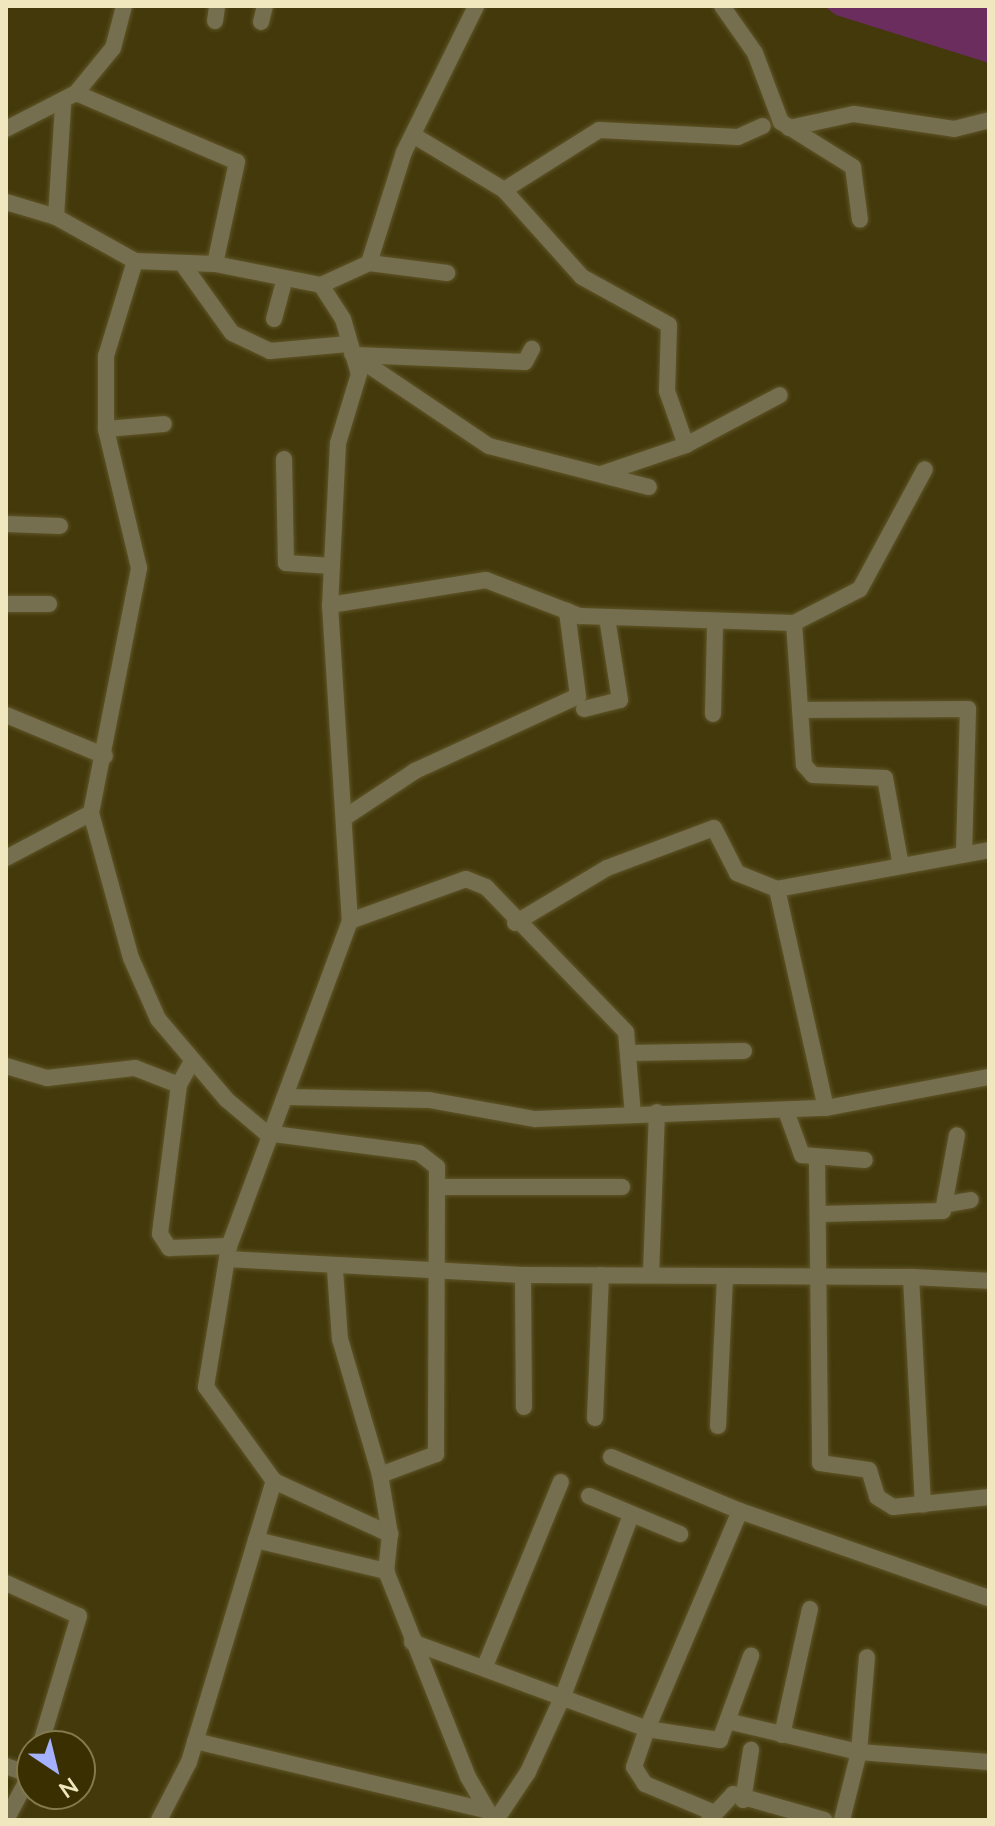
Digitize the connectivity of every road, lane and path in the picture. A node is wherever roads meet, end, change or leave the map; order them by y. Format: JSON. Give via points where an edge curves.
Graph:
{"nodes":[{"id":1,"x":124,"y":6,"type":"edge"},
{"id":2,"x":476,"y":6,"type":"edge"},
{"id":3,"x":722,"y":6,"type":"edge"},
{"id":4,"x":70,"y":99,"type":"junction"},
{"id":5,"x":989,"y":120,"type":"edge"},
{"id":6,"x":763,"y":126,"type":"dead end"},
{"id":7,"x":789,"y":128,"type":"junction"},
{"id":8,"x":6,"y":129,"type":"edge"},
{"id":9,"x":413,"y":135,"type":"junction"},
{"id":10,"x":504,"y":190,"type":"junction"},
{"id":11,"x":6,"y":202,"type":"edge"},
{"id":12,"x":56,"y":217,"type":"junction"},
{"id":13,"x":860,"y":220,"type":"dead end"},
{"id":14,"x":135,"y":261,"type":"junction"},
{"id":15,"x":369,"y":263,"type":"junction"},
{"id":16,"x":215,"y":264,"type":"junction"},
{"id":17,"x":184,"y":266,"type":"junction"},
{"id":18,"x":447,"y":273,"type":"dead end"},
{"id":19,"x":285,"y":278,"type":"junction"},
{"id":20,"x":321,"y":285,"type":"junction"},
{"id":21,"x":274,"y":319,"type":"dead end"},
{"id":22,"x":350,"y":349,"type":"junction"},
{"id":23,"x":532,"y":349,"type":"dead end"},
{"id":24,"x":780,"y":395,"type":"dead end"},
{"id":25,"x":164,"y":424,"type":"dead end"},
{"id":26,"x":106,"y":429,"type":"junction"},
{"id":27,"x":686,"y":445,"type":"junction"},
{"id":28,"x":284,"y":459,"type":"dead end"},
{"id":29,"x":925,"y":469,"type":"dead end"},
{"id":30,"x":601,"y":474,"type":"junction"},
{"id":31,"x":649,"y":487,"type":"dead end"},
{"id":32,"x":6,"y":524,"type":"edge"},
{"id":33,"x":60,"y":526,"type":"dead end"},
{"id":34,"x":332,"y":566,"type":"junction"},
{"id":35,"x":6,"y":604,"type":"edge"},
{"id":36,"x":49,"y":604,"type":"dead end"},
{"id":37,"x":330,"y":605,"type":"junction"},
{"id":38,"x":567,"y":611,"type":"junction"},
{"id":39,"x":607,"y":618,"type":"junction"},
{"id":40,"x":794,"y":623,"type":"junction"},
{"id":41,"x":715,"y":624,"type":"junction"},
{"id":42,"x":584,"y":709,"type":"dead end"},
{"id":43,"x":800,"y":710,"type":"junction"},
{"id":44,"x":713,"y":714,"type":"dead end"},
{"id":45,"x":6,"y":715,"type":"edge"},
{"id":46,"x":105,"y":756,"type":"junction"},
{"id":47,"x":91,"y":813,"type":"junction"},
{"id":48,"x":347,"y":816,"type":"junction"},
{"id":49,"x":989,"y":850,"type":"edge"},
{"id":50,"x":964,"y":854,"type":"junction"},
{"id":51,"x":6,"y":858,"type":"edge"},
{"id":52,"x":901,"y":866,"type":"junction"},
{"id":53,"x":777,"y":889,"type":"junction"},
{"id":54,"x":350,"y":921,"type":"junction"},
{"id":55,"x":515,"y":923,"type":"junction"},
{"id":56,"x":744,"y":1051,"type":"dead end"},
{"id":57,"x":629,"y":1053,"type":"junction"},
{"id":58,"x":191,"y":1063,"type":"junction"},
{"id":59,"x":6,"y":1066,"type":"edge"},
{"id":60,"x":989,"y":1077,"type":"edge"},
{"id":61,"x":179,"y":1085,"type":"junction"},
{"id":62,"x":287,"y":1097,"type":"junction"},
{"id":63,"x":826,"y":1108,"type":"junction"},
{"id":64,"x":786,"y":1111,"type":"junction"},
{"id":65,"x":657,"y":1112,"type":"junction"},
{"id":66,"x":633,"y":1115,"type":"junction"},
{"id":67,"x":266,"y":1133,"type":"junction"},
{"id":68,"x":957,"y":1135,"type":"dead end"},
{"id":69,"x":817,"y":1158,"type":"junction"},
{"id":70,"x":865,"y":1160,"type":"dead end"},
{"id":71,"x":438,"y":1187,"type":"junction"},
{"id":72,"x":622,"y":1187,"type":"dead end"},
{"id":73,"x":971,"y":1200,"type":"dead end"},
{"id":74,"x":948,"y":1204,"type":"junction"},
{"id":75,"x":820,"y":1214,"type":"junction"},
{"id":76,"x":228,"y":1252,"type":"junction"},
{"id":77,"x":335,"y":1270,"type":"junction"},
{"id":78,"x":434,"y":1271,"type":"junction"},
{"id":79,"x":662,"y":1274,"type":"junction"},
{"id":80,"x":523,"y":1275,"type":"junction"},
{"id":81,"x":601,"y":1275,"type":"junction"},
{"id":82,"x":911,"y":1277,"type":"junction"},
{"id":83,"x":725,"y":1278,"type":"junction"},
{"id":84,"x":819,"y":1279,"type":"junction"},
{"id":85,"x":989,"y":1281,"type":"edge"},
{"id":86,"x":524,"y":1407,"type":"dead end"},
{"id":87,"x":595,"y":1418,"type":"dead end"},
{"id":88,"x":718,"y":1426,"type":"dead end"},
{"id":89,"x":611,"y":1457,"type":"dead end"},
{"id":90,"x":380,"y":1475,"type":"junction"},
{"id":91,"x":274,"y":1481,"type":"junction"},
{"id":92,"x":561,"y":1482,"type":"dead end"},
{"id":93,"x":589,"y":1496,"type":"dead end"},
{"id":94,"x":989,"y":1497,"type":"edge"},
{"id":95,"x":923,"y":1505,"type":"junction"},
{"id":96,"x":740,"y":1511,"type":"junction"},
{"id":97,"x":631,"y":1515,"type":"junction"},
{"id":98,"x":390,"y":1534,"type":"junction"},
{"id":99,"x":680,"y":1534,"type":"dead end"},
{"id":100,"x":256,"y":1540,"type":"junction"},
{"id":101,"x":386,"y":1571,"type":"junction"},
{"id":102,"x":6,"y":1583,"type":"edge"},
{"id":103,"x":989,"y":1598,"type":"edge"},
{"id":104,"x":810,"y":1609,"type":"dead end"},
{"id":105,"x":412,"y":1642,"type":"junction"},
{"id":106,"x":751,"y":1656,"type":"dead end"},
{"id":107,"x":867,"y":1657,"type":"dead end"},
{"id":108,"x":485,"y":1666,"type":"junction"},
{"id":109,"x":563,"y":1696,"type":"junction"},
{"id":110,"x":731,"y":1722,"type":"junction"},
{"id":111,"x":647,"y":1729,"type":"junction"},
{"id":112,"x":45,"y":1730,"type":"edge"},
{"id":113,"x":782,"y":1735,"type":"junction"},
{"id":114,"x":195,"y":1741,"type":"junction"},
{"id":115,"x":751,"y":1750,"type":"dead end"},
{"id":116,"x":859,"y":1752,"type":"junction"},
{"id":117,"x":989,"y":1762,"type":"edge"},
{"id":118,"x":744,"y":1798,"type":"junction"},
{"id":119,"x":16,"y":1801,"type":"edge"},
{"id":120,"x":711,"y":1816,"type":"edge"},
{"id":121,"x":491,"y":1817,"type":"edge"},
{"id":122,"x":6,"y":1820,"type":"edge"},
{"id":123,"x":159,"y":1820,"type":"edge"},
{"id":124,"x":824,"y":1820,"type":"edge"},
{"id":125,"x":842,"y":1820,"type":"edge"}],
"edges":[{"from":1,"to":4,"type":"street","via":[[113,48]]},
{"from":2,"to":9,"type":"street"},
{"from":3,"to":7,"type":"street","via":[[755,53]]},
{"from":4,"to":8,"type":"street"},
{"from":4,"to":12,"type":"street"},
{"from":4,"to":16,"type":"street","via":[[219,148],[237,162]]},
{"from":5,"to":7,"type":"street","via":[[954,129],[854,114]]},
{"from":6,"to":10,"type":"street","via":[[738,137],[599,130]]},
{"from":7,"to":13,"type":"street","via":[[853,167]]},
{"from":9,"to":10,"type":"street"},
{"from":9,"to":15,"type":"street"},
{"from":10,"to":27,"type":"street","via":[[582,277],[669,325],[667,391]]},
{"from":11,"to":12,"type":"street"},
{"from":12,"to":14,"type":"street"},
{"from":14,"to":17,"type":"street"},
{"from":14,"to":26,"type":"street","via":[[106,356]]},
{"from":15,"to":18,"type":"street"},
{"from":15,"to":20,"type":"street"},
{"from":16,"to":17,"type":"street"},
{"from":16,"to":19,"type":"street"},
{"from":17,"to":22,"type":"street","via":[[232,333],[270,351]]},
{"from":19,"to":20,"type":"street"},
{"from":19,"to":21,"type":"street"},
{"from":20,"to":22,"type":"street","via":[[343,319]]},
{"from":22,"to":23,"type":"street","via":[[525,362]]},
{"from":22,"to":30,"type":"street","via":[[489,446]]},
{"from":22,"to":34,"type":"street","via":[[359,374],[338,443]]},
{"from":24,"to":27,"type":"street"},
{"from":25,"to":26,"type":"street"},
{"from":26,"to":46,"type":"street","via":[[139,568]]},
{"from":27,"to":30,"type":"street"},
{"from":28,"to":34,"type":"street","via":[[286,563]]},
{"from":29,"to":40,"type":"street","via":[[860,589]]},
{"from":30,"to":31,"type":"street"},
{"from":32,"to":33,"type":"street"},
{"from":34,"to":37,"type":"street"},
{"from":35,"to":36,"type":"street"},
{"from":37,"to":38,"type":"street","via":[[486,580]]},
{"from":37,"to":48,"type":"street"},
{"from":38,"to":39,"type":"street"},
{"from":38,"to":48,"type":"street","via":[[578,696],[415,771]]},
{"from":39,"to":41,"type":"street"},
{"from":39,"to":42,"type":"street","via":[[620,700]]},
{"from":40,"to":41,"type":"street"},
{"from":40,"to":43,"type":"street"},
{"from":41,"to":44,"type":"street"},
{"from":43,"to":50,"type":"street","via":[[968,709]]},
{"from":43,"to":52,"type":"street","via":[[807,772],[885,778]]},
{"from":45,"to":46,"type":"street"},
{"from":46,"to":47,"type":"street"},
{"from":47,"to":51,"type":"street"},
{"from":47,"to":58,"type":"street","via":[[131,958],[158,1019]]},
{"from":48,"to":54,"type":"street"},
{"from":49,"to":50,"type":"street"},
{"from":50,"to":52,"type":"street"},
{"from":52,"to":53,"type":"street"},
{"from":53,"to":55,"type":"street","via":[[737,873],[714,828],[607,868]]},
{"from":53,"to":63,"type":"street"},
{"from":54,"to":55,"type":"street","via":[[466,879],[486,887]]},
{"from":54,"to":62,"type":"street"},
{"from":55,"to":57,"type":"street","via":[[613,1013]]},
{"from":56,"to":57,"type":"street"},
{"from":57,"to":66,"type":"street"},
{"from":58,"to":61,"type":"street"},
{"from":58,"to":67,"type":"street"},
{"from":59,"to":61,"type":"street","via":[[47,1078],[135,1068]]},
{"from":60,"to":63,"type":"street"},
{"from":61,"to":76,"type":"street","via":[[160,1234],[169,1248]]},
{"from":62,"to":66,"type":"street","via":[[429,1100],[507,1118]]},
{"from":62,"to":67,"type":"street"},
{"from":63,"to":64,"type":"street"},
{"from":64,"to":65,"type":"street"},
{"from":64,"to":69,"type":"street","via":[[794,1145]]},
{"from":65,"to":66,"type":"street"},
{"from":65,"to":79,"type":"street"},
{"from":67,"to":71,"type":"street","via":[[419,1153],[437,1167]]},
{"from":67,"to":76,"type":"street"},
{"from":68,"to":74,"type":"street"},
{"from":69,"to":70,"type":"street"},
{"from":69,"to":75,"type":"street"},
{"from":71,"to":72,"type":"street"},
{"from":71,"to":78,"type":"street"},
{"from":73,"to":74,"type":"street"},
{"from":74,"to":75,"type":"street","via":[[930,1217]]},
{"from":75,"to":84,"type":"street"},
{"from":76,"to":77,"type":"street"},
{"from":76,"to":91,"type":"street","via":[[206,1387]]},
{"from":77,"to":78,"type":"street"},
{"from":77,"to":90,"type":"street","via":[[340,1339]]},
{"from":78,"to":80,"type":"street"},
{"from":78,"to":90,"type":"street","via":[[436,1454]]},
{"from":79,"to":81,"type":"street"},
{"from":79,"to":83,"type":"street"},
{"from":80,"to":81,"type":"street"},
{"from":80,"to":86,"type":"street"},
{"from":81,"to":87,"type":"street"},
{"from":82,"to":84,"type":"street"},
{"from":82,"to":85,"type":"street"},
{"from":82,"to":95,"type":"street"},
{"from":83,"to":84,"type":"street"},
{"from":83,"to":88,"type":"street"},
{"from":84,"to":95,"type":"street","via":[[820,1463],[869,1470],[883,1504]]},
{"from":89,"to":96,"type":"street"},
{"from":90,"to":98,"type":"street"},
{"from":91,"to":98,"type":"street"},
{"from":91,"to":100,"type":"street"},
{"from":92,"to":108,"type":"street"},
{"from":93,"to":97,"type":"street"},
{"from":94,"to":95,"type":"street"},
{"from":96,"to":103,"type":"street"},
{"from":96,"to":111,"type":"street"},
{"from":97,"to":99,"type":"street"},
{"from":97,"to":109,"type":"street"},
{"from":98,"to":101,"type":"street"},
{"from":100,"to":101,"type":"street"},
{"from":100,"to":114,"type":"street"},
{"from":101,"to":105,"type":"street"},
{"from":102,"to":112,"type":"street","via":[[79,1616]]},
{"from":104,"to":113,"type":"street"},
{"from":105,"to":108,"type":"street"},
{"from":105,"to":121,"type":"street"},
{"from":106,"to":110,"type":"street"},
{"from":107,"to":116,"type":"street"},
{"from":108,"to":109,"type":"street"},
{"from":109,"to":111,"type":"street"},
{"from":109,"to":121,"type":"street","via":[[528,1772]]},
{"from":110,"to":111,"type":"street","via":[[712,1743]]},
{"from":110,"to":113,"type":"street"},
{"from":111,"to":120,"type":"street","via":[[635,1777]]},
{"from":113,"to":116,"type":"street"},
{"from":114,"to":121,"type":"street"},
{"from":114,"to":123,"type":"street"},
{"from":115,"to":118,"type":"street"},
{"from":116,"to":117,"type":"street"},
{"from":116,"to":125,"type":"street"},
{"from":118,"to":120,"type":"street","via":[[725,1795]]},
{"from":118,"to":124,"type":"street"},
{"from":119,"to":122,"type":"street"}]}
